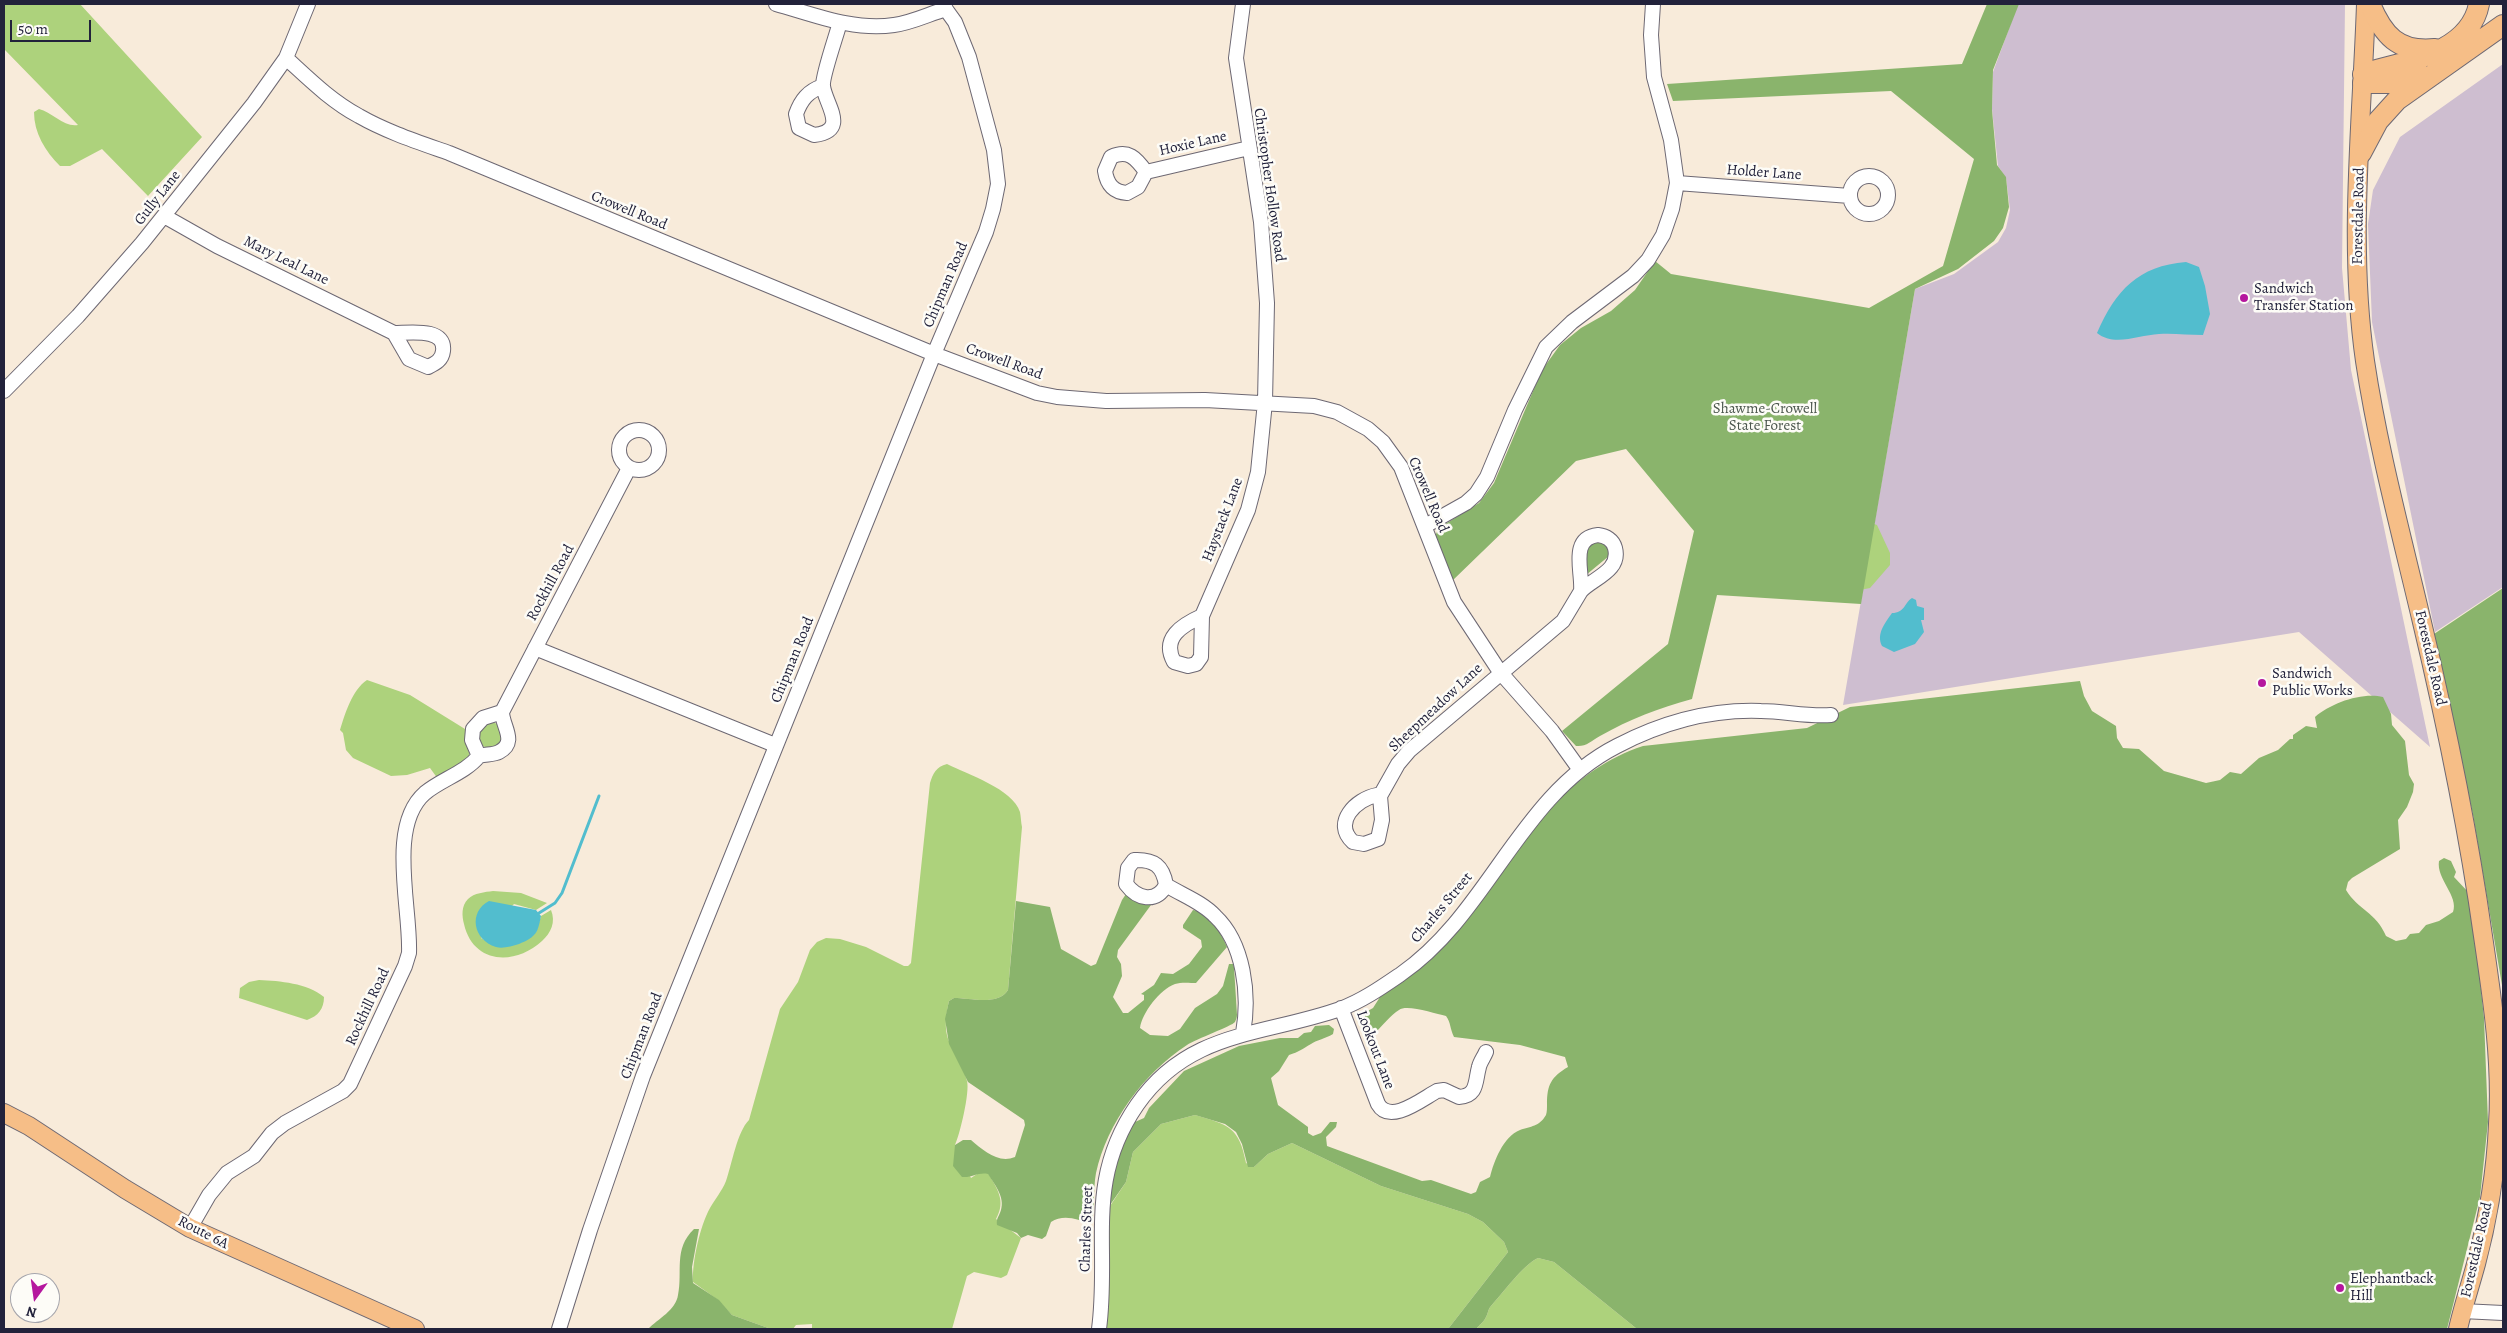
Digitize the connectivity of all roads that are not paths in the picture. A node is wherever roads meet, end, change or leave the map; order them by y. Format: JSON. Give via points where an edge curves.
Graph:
{"nodes":[{"id":1,"x":308,"y":4,"type":"edge"},
{"id":2,"x":776,"y":4,"type":"edge"},
{"id":3,"x":1243,"y":4,"type":"edge"},
{"id":4,"x":1653,"y":4,"type":"edge"},
{"id":5,"x":2366,"y":4,"type":"edge"},
{"id":6,"x":2370,"y":4,"type":"edge"},
{"id":7,"x":2479,"y":4,"type":"edge"},
{"id":8,"x":944,"y":6,"type":"edge"},
{"id":9,"x":840,"y":22,"type":"junction"},
{"id":10,"x":2503,"y":25,"type":"edge"},
{"id":11,"x":2442,"y":48,"type":"junction"},
{"id":12,"x":286,"y":58,"type":"junction"},
{"id":13,"x":2441,"y":68,"type":"junction"},
{"id":14,"x":2363,"y":79,"type":"junction"},
{"id":15,"x":823,"y":86,"type":"dead end"},
{"id":16,"x":1248,"y":148,"type":"junction"},
{"id":17,"x":2360,"y":152,"type":"junction"},
{"id":18,"x":1146,"y":172,"type":"dead end"},
{"id":19,"x":1677,"y":184,"type":"junction"},
{"id":20,"x":1850,"y":196,"type":"dead end"},
{"id":21,"x":164,"y":216,"type":"junction"},
{"id":22,"x":394,"y":333,"type":"dead end"},
{"id":23,"x":934,"y":354,"type":"junction"},
{"id":24,"x":4,"y":391,"type":"edge"},
{"id":25,"x":1265,"y":402,"type":"junction"},
{"id":26,"x":630,"y":468,"type":"dead end"},
{"id":27,"x":1425,"y":526,"type":"junction"},
{"id":28,"x":1581,"y":591,"type":"dead end"},
{"id":29,"x":1202,"y":616,"type":"dead end"},
{"id":30,"x":535,"y":648,"type":"junction"},
{"id":31,"x":1500,"y":672,"type":"junction"},
{"id":32,"x":502,"y":712,"type":"junction"},
{"id":33,"x":1831,"y":715,"type":"dead end"},
{"id":34,"x":775,"y":745,"type":"junction"},
{"id":35,"x":480,"y":756,"type":"junction"},
{"id":36,"x":1580,"y":770,"type":"junction"},
{"id":37,"x":1380,"y":796,"type":"dead end"},
{"id":38,"x":1166,"y":885,"type":"dead end"},
{"id":39,"x":1341,"y":1008,"type":"junction"},
{"id":40,"x":1243,"y":1032,"type":"junction"},
{"id":41,"x":1486,"y":1052,"type":"dead end"},
{"id":42,"x":4,"y":1113,"type":"edge"},
{"id":43,"x":190,"y":1228,"type":"junction"},
{"id":44,"x":2462,"y":1311,"type":"junction"},
{"id":45,"x":2503,"y":1313,"type":"edge"},
{"id":46,"x":415,"y":1329,"type":"edge"},
{"id":47,"x":559,"y":1329,"type":"edge"},
{"id":48,"x":1099,"y":1329,"type":"edge"},
{"id":49,"x":2458,"y":1329,"type":"edge"}],
"edges":[{"from":1,"to":12,"type":"street","name":"Gully Lane"},
{"from":2,"to":9,"type":"street"},
{"from":3,"to":16,"type":"street","name":"Christopher Hollow Road","via":[[1236,58]]},
{"from":4,"to":19,"type":"street","via":[[1654,76],[1671,140]]},
{"from":5,"to":14,"type":"main road","name":"Forestdale Road"},
{"from":6,"to":11,"type":"highway","via":[[2381,28],[2396,41],[2417,49]]},
{"from":7,"to":11,"type":"highway","via":[[2468,28],[2457,40]]},
{"from":8,"to":9,"type":"street","via":[[896,25],[865,26]]},
{"from":8,"to":23,"type":"street","name":"Chipman Road","via":[[955,22],[969,57],[994,150],[998,184],[986,232]]},
{"from":9,"to":15,"type":"street"},
{"from":10,"to":13,"type":"highway"},
{"from":11,"to":14,"type":"highway"},
{"from":12,"to":21,"type":"street","name":"Gully Lane"},
{"from":12,"to":23,"type":"street","name":"Crowell Road","via":[[321,90],[373,124],[449,152]]},
{"from":13,"to":14,"type":"highway","via":[[2411,81]]},
{"from":13,"to":17,"type":"highway","via":[[2390,106]]},
{"from":14,"to":17,"type":"main road","name":"Forestdale Road"},
{"from":16,"to":18,"type":"street","name":"Hoxie Lane"},
{"from":16,"to":25,"type":"street","name":"Christopher Hollow Road","via":[[1261,222],[1267,303]]},
{"from":17,"to":44,"type":"main road","name":"Forestdale Road","via":[[2358,290],[2366,368],[2463,815],[2493,1003],[2499,1105],[2495,1163],[2477,1261]]},
{"from":19,"to":20,"type":"street","name":"Holder Lane"},
{"from":19,"to":27,"type":"street","via":[[1663,235],[1648,260],[1622,287],[1572,322],[1546,347],[1487,477],[1476,494]]},
{"from":21,"to":22,"type":"street","name":"Mary Leal Lane","via":[[217,246]]},
{"from":21,"to":24,"type":"street","name":"Gully Lane","via":[[78,316]]},
{"from":23,"to":25,"type":"street","name":"Crowell Road","via":[[1057,398]]},
{"from":23,"to":34,"type":"street","name":"Chipman Road"},
{"from":25,"to":27,"type":"street","name":"Crowell Road","via":[[1314,406],[1337,412],[1368,429],[1383,442],[1401,467]]},
{"from":25,"to":29,"type":"street","name":"Haystack Lane","via":[[1254,492]]},
{"from":26,"to":30,"type":"street","name":"Rockhill Road"},
{"from":27,"to":31,"type":"street","name":"Crowell Road","via":[[1454,602]]},
{"from":28,"to":31,"type":"street","name":"Sheepmeadow Lane","via":[[1563,621]]},
{"from":30,"to":32,"type":"street","name":"Rockhill Road"},
{"from":30,"to":34,"type":"street"},
{"from":31,"to":36,"type":"street","name":"Crowell Road"},
{"from":31,"to":37,"type":"street","name":"Sheepmeadow Lane","via":[[1409,751]]},
{"from":32,"to":35,"type":"street","name":"Rockhill Road","via":[[509,735],[506,745],[498,752]]},
{"from":32,"to":35,"type":"street","via":[[483,718],[472,729],[472,740]]},
{"from":33,"to":36,"type":"street","name":"Charles Street","via":[[1762,710],[1710,712],[1644,732],[1602,754]]},
{"from":34,"to":47,"type":"street","name":"Chipman Road","via":[[643,1076]]},
{"from":35,"to":43,"type":"street","name":"Rockhill Road","via":[[425,793],[409,817],[404,850],[409,953],[350,1084],[272,1133],[254,1156],[227,1173]]},
{"from":36,"to":39,"type":"street","name":"Charles Street","via":[[1534,815],[1437,943],[1403,973]]},
{"from":38,"to":40,"type":"street","via":[[1215,915],[1227,929],[1234,943],[1245,988]]},
{"from":39,"to":40,"type":"street","name":"Charles Street"},
{"from":39,"to":41,"type":"street","name":"Lookout Lane","via":[[1378,1104],[1389,1113],[1399,1111],[1436,1090],[1459,1097],[1469,1094],[1476,1086],[1478,1068]]},
{"from":40,"to":48,"type":"street","name":"Charles Street","via":[[1171,1068],[1126,1121],[1104,1184]]},
{"from":42,"to":43,"type":"main road","name":"Route 6A"},
{"from":43,"to":46,"type":"main road","name":"Route 6A"},
{"from":44,"to":45,"type":"street"},
{"from":44,"to":49,"type":"main road","name":"Forestdale Road"}]}
